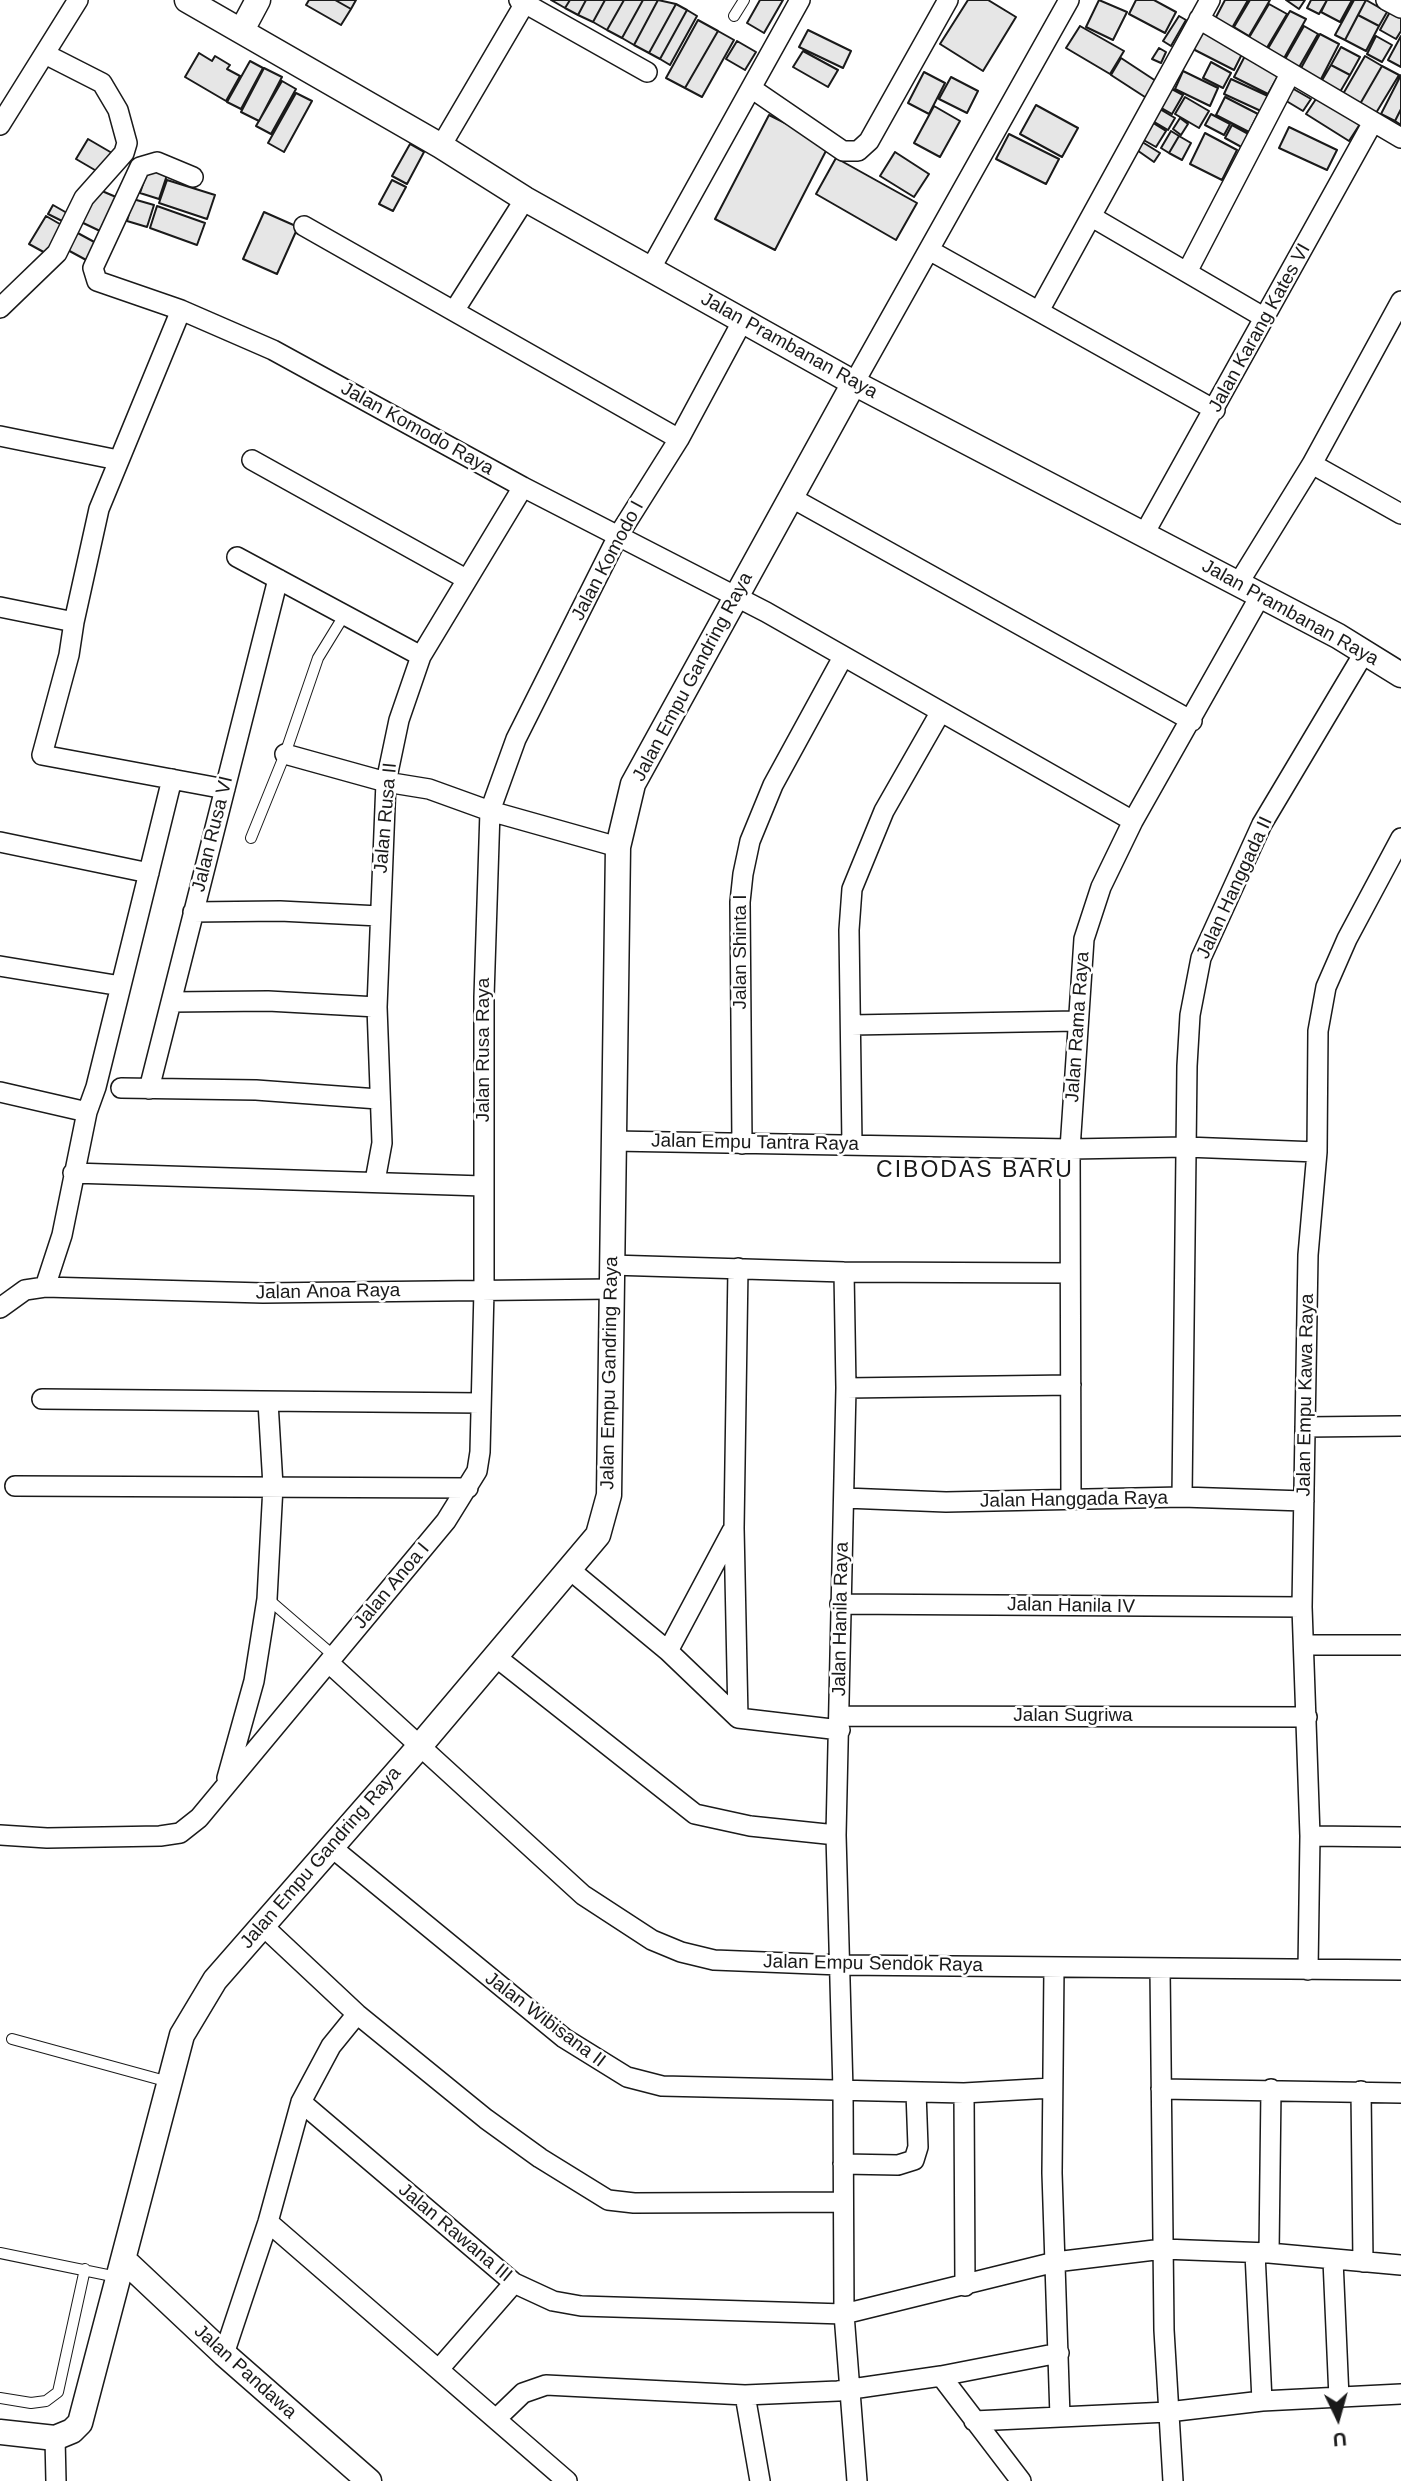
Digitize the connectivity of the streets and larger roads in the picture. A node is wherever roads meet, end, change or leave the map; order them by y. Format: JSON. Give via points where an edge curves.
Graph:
{"nodes":[{"id":1,"x":78,"y":0,"type":"edge"},
{"id":2,"x":187,"y":0,"type":"edge"},
{"id":3,"x":258,"y":0,"type":"edge"},
{"id":4,"x":800,"y":0,"type":"edge"},
{"id":5,"x":948,"y":0,"type":"edge"},
{"id":6,"x":1067,"y":0,"type":"edge"},
{"id":7,"x":1210,"y":0,"type":"edge"},
{"id":8,"x":1386,"y":0,"type":"edge"},
{"id":9,"x":522,"y":2,"type":"edge"},
{"id":10,"x":1401,"y":8,"type":"edge"},
{"id":11,"x":1199,"y":19,"type":"junction"},
{"id":12,"x":242,"y":30,"type":"junction"},
{"id":13,"x":44,"y":54,"type":"junction"},
{"id":14,"x":647,"y":72,"type":"dead end"},
{"id":15,"x":1290,"y":74,"type":"junction"},
{"id":16,"x":751,"y":88,"type":"junction"},
{"id":17,"x":1373,"y":122,"type":"junction"},
{"id":18,"x":0,"y":125,"type":"edge"},
{"id":19,"x":1401,"y":138,"type":"edge"},
{"id":20,"x":441,"y":146,"type":"junction"},
{"id":21,"x":193,"y":177,"type":"dead end"},
{"id":22,"x":526,"y":199,"type":"junction"},
{"id":23,"x":1092,"y":217,"type":"junction"},
{"id":24,"x":304,"y":226,"type":"dead end"},
{"id":25,"x":929,"y":250,"type":"junction"},
{"id":26,"x":651,"y":268,"type":"junction"},
{"id":27,"x":1186,"y":272,"type":"junction"},
{"id":28,"x":1401,"y":301,"type":"edge"},
{"id":29,"x":0,"y":308,"type":"edge"},
{"id":30,"x":181,"y":310,"type":"junction"},
{"id":31,"x":454,"y":311,"type":"junction"},
{"id":32,"x":1039,"y":311,"type":"junction"},
{"id":33,"x":1265,"y":318,"type":"junction"},
{"id":34,"x":743,"y":320,"type":"junction"},
{"id":35,"x":854,"y":383,"type":"junction"},
{"id":36,"x":1215,"y":410,"type":"junction"},
{"id":37,"x":0,"y":436,"type":"edge"},
{"id":38,"x":679,"y":439,"type":"junction"},
{"id":39,"x":118,"y":460,"type":"junction"},
{"id":40,"x":253,"y":460,"type":"dead end"},
{"id":41,"x":1312,"y":464,"type":"junction"},
{"id":42,"x":523,"y":487,"type":"junction"},
{"id":43,"x":792,"y":498,"type":"junction"},
{"id":44,"x":1401,"y":514,"type":"edge"},
{"id":45,"x":1144,"y":534,"type":"junction"},
{"id":46,"x":618,"y":536,"type":"junction"},
{"id":47,"x":237,"y":557,"type":"dead end"},
{"id":48,"x":278,"y":579,"type":"junction"},
{"id":49,"x":466,"y":579,"type":"junction"},
{"id":50,"x":1238,"y":584,"type":"junction"},
{"id":51,"x":736,"y":596,"type":"junction"},
{"id":52,"x":1259,"y":597,"type":"junction"},
{"id":53,"x":0,"y":607,"type":"edge"},
{"id":54,"x":74,"y":622,"type":"junction"},
{"id":55,"x":1364,"y":653,"type":"junction"},
{"id":56,"x":421,"y":656,"type":"junction"},
{"id":57,"x":843,"y":657,"type":"junction"},
{"id":58,"x":1401,"y":675,"type":"edge"},
{"id":59,"x":940,"y":713,"type":"junction"},
{"id":60,"x":1192,"y":721,"type":"junction"},
{"id":61,"x":285,"y":754,"type":"road end"},
{"id":62,"x":172,"y":779,"type":"junction"},
{"id":63,"x":386,"y":782,"type":"junction"},
{"id":64,"x":225,"y":789,"type":"junction"},
{"id":65,"x":490,"y":811,"type":"junction"},
{"id":66,"x":1133,"y":821,"type":"junction"},
{"id":67,"x":1400,"y":840,"type":"edge"},
{"id":68,"x":0,"y":842,"type":"edge"},
{"id":69,"x":618,"y":847,"type":"junction"},
{"id":70,"x":149,"y":873,"type":"junction"},
{"id":71,"x":193,"y":912,"type":"junction"},
{"id":72,"x":379,"y":916,"type":"junction"},
{"id":73,"x":0,"y":967,"type":"edge"},
{"id":74,"x":121,"y":986,"type":"junction"},
{"id":75,"x":171,"y":1002,"type":"junction"},
{"id":76,"x":377,"y":1007,"type":"junction"},
{"id":77,"x":1077,"y":1021,"type":"junction"},
{"id":78,"x":851,"y":1025,"type":"junction"},
{"id":79,"x":121,"y":1088,"type":"dead end"},
{"id":80,"x":149,"y":1089,"type":"junction"},
{"id":81,"x":0,"y":1092,"type":"edge"},
{"id":82,"x":378,"y":1099,"type":"junction"},
{"id":83,"x":86,"y":1112,"type":"junction"},
{"id":84,"x":613,"y":1141,"type":"junction"},
{"id":85,"x":742,"y":1144,"type":"junction"},
{"id":86,"x":852,"y":1145,"type":"junction"},
{"id":87,"x":1186,"y":1147,"type":"junction"},
{"id":88,"x":1070,"y":1149,"type":"junction"},
{"id":89,"x":1317,"y":1152,"type":"junction"},
{"id":90,"x":73,"y":1173,"type":"junction"},
{"id":91,"x":375,"y":1181,"type":"junction"},
{"id":92,"x":483,"y":1186,"type":"junction"},
{"id":93,"x":738,"y":1268,"type":"junction"},
{"id":94,"x":844,"y":1272,"type":"junction"},
{"id":95,"x":1070,"y":1273,"type":"junction"},
{"id":96,"x":611,"y":1277,"type":"junction"},
{"id":97,"x":46,"y":1287,"type":"junction"},
{"id":98,"x":484,"y":1290,"type":"junction"},
{"id":99,"x":0,"y":1308,"type":"edge"},
{"id":100,"x":1071,"y":1385,"type":"junction"},
{"id":101,"x":846,"y":1388,"type":"junction"},
{"id":102,"x":42,"y":1399,"type":"dead end"},
{"id":103,"x":268,"y":1402,"type":"junction"},
{"id":104,"x":481,"y":1403,"type":"junction"},
{"id":105,"x":1401,"y":1426,"type":"edge"},
{"id":106,"x":1305,"y":1427,"type":"junction"},
{"id":107,"x":15,"y":1486,"type":"dead end"},
{"id":108,"x":273,"y":1486,"type":"junction"},
{"id":109,"x":468,"y":1488,"type":"junction"},
{"id":110,"x":1182,"y":1497,"type":"junction"},
{"id":111,"x":845,"y":1498,"type":"junction"},
{"id":112,"x":1071,"y":1500,"type":"junction"},
{"id":113,"x":1304,"y":1500,"type":"junction"},
{"id":114,"x":734,"y":1528,"type":"junction"},
{"id":115,"x":569,"y":1569,"type":"junction"},
{"id":116,"x":840,"y":1604,"type":"junction"},
{"id":117,"x":1302,"y":1607,"type":"junction"},
{"id":118,"x":1304,"y":1645,"type":"junction"},
{"id":119,"x":1401,"y":1645,"type":"edge"},
{"id":120,"x":668,"y":1651,"type":"junction"},
{"id":121,"x":496,"y":1657,"type":"junction"},
{"id":122,"x":331,"y":1659,"type":"junction"},
{"id":123,"x":1307,"y":1717,"type":"junction"},
{"id":124,"x":738,"y":1718,"type":"junction"},
{"id":125,"x":839,"y":1723,"type":"junction"},
{"id":126,"x":419,"y":1747,"type":"junction"},
{"id":127,"x":226,"y":1785,"type":"junction"},
{"id":128,"x":0,"y":1835,"type":"edge"},
{"id":129,"x":836,"y":1835,"type":"junction"},
{"id":130,"x":1310,"y":1836,"type":"junction"},
{"id":131,"x":1401,"y":1837,"type":"edge"},
{"id":132,"x":330,"y":1846,"type":"junction"},
{"id":133,"x":262,"y":1925,"type":"junction"},
{"id":134,"x":840,"y":1965,"type":"junction"},
{"id":135,"x":1054,"y":1968,"type":"junction"},
{"id":136,"x":1160,"y":1969,"type":"junction"},
{"id":137,"x":1308,"y":1970,"type":"junction"},
{"id":138,"x":1401,"y":1970,"type":"edge"},
{"id":139,"x":357,"y":2014,"type":"junction"},
{"id":140,"x":1052,"y":2088,"type":"junction"},
{"id":141,"x":1161,"y":2089,"type":"junction"},
{"id":142,"x":1271,"y":2089,"type":"junction"},
{"id":143,"x":843,"y":2091,"type":"junction"},
{"id":144,"x":1362,"y":2091,"type":"junction"},
{"id":145,"x":916,"y":2092,"type":"junction"},
{"id":146,"x":964,"y":2093,"type":"junction"},
{"id":147,"x":1401,"y":2093,"type":"edge"},
{"id":148,"x":301,"y":2102,"type":"junction"},
{"id":149,"x":843,"y":2164,"type":"junction"},
{"id":150,"x":842,"y":2202,"type":"junction"},
{"id":151,"x":268,"y":2222,"type":"junction"},
{"id":152,"x":1163,"y":2249,"type":"junction"},
{"id":153,"x":1262,"y":2253,"type":"junction"},
{"id":154,"x":1333,"y":2260,"type":"junction"},
{"id":155,"x":1055,"y":2262,"type":"junction"},
{"id":156,"x":1363,"y":2262,"type":"junction"},
{"id":157,"x":1401,"y":2264,"type":"edge"},
{"id":158,"x":120,"y":2269,"type":"junction"},
{"id":159,"x":514,"y":2283,"type":"junction"},
{"id":160,"x":965,"y":2286,"type":"junction"},
{"id":161,"x":844,"y":2314,"type":"junction"},
{"id":162,"x":1059,"y":2353,"type":"junction"},
{"id":163,"x":224,"y":2354,"type":"junction"},
{"id":164,"x":439,"y":2369,"type":"junction"},
{"id":165,"x":941,"y":2376,"type":"junction"},
{"id":166,"x":848,"y":2390,"type":"junction"},
{"id":167,"x":1401,"y":2394,"type":"edge"},
{"id":168,"x":745,"y":2395,"type":"junction"},
{"id":169,"x":1339,"y":2398,"type":"junction"},
{"id":170,"x":1262,"y":2401,"type":"junction"},
{"id":171,"x":1168,"y":2412,"type":"junction"},
{"id":172,"x":1060,"y":2417,"type":"junction"},
{"id":173,"x":496,"y":2419,"type":"junction"},
{"id":174,"x":974,"y":2421,"type":"junction"},
{"id":175,"x":0,"y":2432,"type":"edge"},
{"id":176,"x":55,"y":2438,"type":"junction"},
{"id":177,"x":55,"y":2481,"type":"edge"},
{"id":178,"x":369,"y":2481,"type":"edge"},
{"id":179,"x":567,"y":2481,"type":"edge"},
{"id":180,"x":760,"y":2481,"type":"edge"},
{"id":181,"x":857,"y":2481,"type":"edge"},
{"id":182,"x":1021,"y":2481,"type":"edge"},
{"id":183,"x":1173,"y":2481,"type":"edge"}],
"edges":[{"from":1,"to":13,"type":"street"},
{"from":2,"to":12,"type":"street","name":"Jalan Prambanan Raya"},
{"from":3,"to":12,"type":"street"},
{"from":4,"to":16,"type":"street"},
{"from":5,"to":16,"type":"street","via":[[869,141],[858,151],[843,151]]},
{"from":6,"to":25,"type":"street"},
{"from":7,"to":11,"type":"street"},
{"from":8,"to":10,"type":"street"},
{"from":9,"to":14,"type":"street"},
{"from":9,"to":20,"type":"street"},
{"from":11,"to":15,"type":"street"},
{"from":11,"to":23,"type":"street"},
{"from":12,"to":20,"type":"street","name":"Jalan Prambanan Raya"},
{"from":13,"to":18,"type":"street"},
{"from":13,"to":29,"type":"street","via":[[102,83],[118,110],[127,143],[124,153],[84,198],[57,253]]},
{"from":15,"to":17,"type":"street"},
{"from":15,"to":27,"type":"street"},
{"from":16,"to":26,"type":"street"},
{"from":17,"to":19,"type":"street"},
{"from":17,"to":33,"type":"street","name":"Jalan Karang Kates VI"},
{"from":20,"to":22,"type":"street","name":"Jalan Prambanan Raya"},
{"from":21,"to":30,"type":"street","name":"Jalan Komodo Raya","via":[[157,162],[140,167],[96,262],[94,277],[101,284]]},
{"from":22,"to":26,"type":"street","name":"Jalan Prambanan Raya"},
{"from":22,"to":31,"type":"street"},
{"from":23,"to":27,"type":"street"},
{"from":23,"to":32,"type":"street"},
{"from":24,"to":31,"type":"street"},
{"from":25,"to":32,"type":"street"},
{"from":25,"to":35,"type":"street"},
{"from":26,"to":34,"type":"street","name":"Jalan Prambanan Raya"},
{"from":27,"to":33,"type":"street"},
{"from":28,"to":41,"type":"street"},
{"from":30,"to":39,"type":"street"},
{"from":30,"to":42,"type":"street","name":"Jalan Komodo Raya","via":[[274,350]]},
{"from":31,"to":38,"type":"street"},
{"from":32,"to":36,"type":"street"},
{"from":33,"to":36,"type":"street","name":"Jalan Karang Kates VI"},
{"from":34,"to":35,"type":"street","name":"Jalan Prambanan Raya"},
{"from":34,"to":38,"type":"street","name":"Jalan Komodo I"},
{"from":35,"to":43,"type":"street","name":"Jalan Empu Gandring Raya"},
{"from":35,"to":45,"type":"street","name":"Jalan Prambanan Raya"},
{"from":36,"to":45,"type":"street","name":"Jalan Karang Kates VI"},
{"from":37,"to":39,"type":"street"},
{"from":38,"to":46,"type":"street","name":"Jalan Komodo I"},
{"from":39,"to":54,"type":"street","via":[[86,556]]},
{"from":40,"to":49,"type":"street"},
{"from":41,"to":44,"type":"street"},
{"from":41,"to":50,"type":"street"},
{"from":42,"to":46,"type":"street","name":"Jalan Komodo Raya"},
{"from":42,"to":49,"type":"street","name":"Jalan Rusa II"},
{"from":43,"to":51,"type":"street","name":"Jalan Empu Gandring Raya"},
{"from":43,"to":60,"type":"street"},
{"from":45,"to":50,"type":"street","name":"Jalan Prambanan Raya"},
{"from":46,"to":51,"type":"street","name":"Jalan Komodo Raya"},
{"from":46,"to":65,"type":"street","name":"Jalan Komodo I","via":[[516,739]]},
{"from":47,"to":48,"type":"street"},
{"from":48,"to":56,"type":"street"},
{"from":48,"to":64,"type":"street","name":"Jalan Rusa VI"},
{"from":49,"to":56,"type":"street","name":"Jalan Rusa II"},
{"from":50,"to":52,"type":"street","name":"Jalan Prambanan Raya"},
{"from":51,"to":57,"type":"street","name":"Jalan Komodo Raya"},
{"from":51,"to":69,"type":"street","name":"Jalan Empu Gandring Raya","via":[[633,785]]},
{"from":52,"to":55,"type":"street","name":"Jalan Prambanan Raya"},
{"from":52,"to":60,"type":"street","name":"Jalan Rama Raya"},
{"from":53,"to":54,"type":"street"},
{"from":54,"to":62,"type":"street","via":[[42,755]]},
{"from":55,"to":58,"type":"street","name":"Jalan Prambanan Raya"},
{"from":55,"to":87,"type":"street","name":"Jalan Hanggada II","via":[[1262,824],[1201,958],[1190,1015]]},
{"from":56,"to":63,"type":"street","name":"Jalan Rusa II","via":[[399,720]]},
{"from":57,"to":59,"type":"street","name":"Jalan Komodo Raya"},
{"from":57,"to":85,"type":"street","name":"Jalan Shinta I","via":[[773,785],[750,841],[743,874]]},
{"from":59,"to":66,"type":"street","name":"Jalan Komodo Raya"},
{"from":59,"to":78,"type":"street","via":[[884,811],[852,889]]},
{"from":60,"to":66,"type":"street","name":"Jalan Rama Raya"},
{"from":61,"to":63,"type":"street"},
{"from":62,"to":64,"type":"street"},
{"from":62,"to":70,"type":"street"},
{"from":63,"to":65,"type":"street","via":[[429,789]]},
{"from":63,"to":72,"type":"street","name":"Jalan Rusa II"},
{"from":64,"to":71,"type":"street","name":"Jalan Rusa VI"},
{"from":65,"to":69,"type":"street"},
{"from":65,"to":92,"type":"street","name":"Jalan Rusa Raya"},
{"from":66,"to":77,"type":"street","name":"Jalan Rama Raya","via":[[1101,887],[1084,939]]},
{"from":67,"to":89,"type":"street","name":"Jalan Empu Kawa Raya","via":[[1326,987],[1318,1031]]},
{"from":68,"to":70,"type":"street"},
{"from":69,"to":84,"type":"street","name":"Jalan Empu Gandring Raya"},
{"from":70,"to":74,"type":"street"},
{"from":71,"to":72,"type":"street"},
{"from":71,"to":75,"type":"street","name":"Jalan Rusa VI"},
{"from":72,"to":76,"type":"street","name":"Jalan Rusa II"},
{"from":73,"to":74,"type":"street"},
{"from":74,"to":83,"type":"street"},
{"from":75,"to":76,"type":"street"},
{"from":75,"to":80,"type":"street","name":"Jalan Rusa VI"},
{"from":76,"to":82,"type":"street","name":"Jalan Rusa II"},
{"from":77,"to":78,"type":"street"},
{"from":77,"to":88,"type":"street","name":"Jalan Rama Raya"},
{"from":78,"to":86,"type":"street"},
{"from":79,"to":80,"type":"street"},
{"from":80,"to":82,"type":"street","via":[[256,1090]]},
{"from":81,"to":83,"type":"street"},
{"from":82,"to":91,"type":"street","name":"Jalan Rusa II","via":[[382,1143]]},
{"from":83,"to":90,"type":"street"},
{"from":84,"to":85,"type":"street","name":"Jalan Empu Tantra Raya"},
{"from":84,"to":96,"type":"street","name":"Jalan Empu Gandring Raya"},
{"from":85,"to":86,"type":"street","name":"Jalan Empu Tantra Raya"},
{"from":86,"to":88,"type":"street","name":"Jalan Empu Tantra Raya"},
{"from":87,"to":88,"type":"street","name":"Jalan Empu Tantra Raya"},
{"from":87,"to":89,"type":"street","name":"Jalan Empu Tantra Raya"},
{"from":87,"to":110,"type":"street","name":"Jalan Hanggada II"},
{"from":88,"to":95,"type":"street","name":"Jalan Rama Raya"},
{"from":89,"to":106,"type":"street","name":"Jalan Empu Kawa Raya","via":[[1308,1255]]},
{"from":90,"to":91,"type":"street"},
{"from":90,"to":97,"type":"street"},
{"from":91,"to":92,"type":"street"},
{"from":92,"to":98,"type":"street","name":"Jalan Rusa Raya"},
{"from":93,"to":94,"type":"street","name":"Jalan Anoa Raya"},
{"from":93,"to":96,"type":"street","name":"Jalan Anoa Raya"},
{"from":93,"to":114,"type":"street"},
{"from":94,"to":95,"type":"street","name":"Jalan Anoa Raya"},
{"from":94,"to":101,"type":"street","name":"Jalan Hanila Raya"},
{"from":95,"to":100,"type":"street","name":"Jalan Rama Raya"},
{"from":96,"to":98,"type":"street","name":"Jalan Anoa Raya"},
{"from":96,"to":115,"type":"street","name":"Jalan Empu Gandring Raya","via":[[609,1495],[598,1535]]},
{"from":97,"to":98,"type":"street","name":"Jalan Anoa Raya","via":[[263,1293]]},
{"from":97,"to":99,"type":"street","via":[[25,1290]]},
{"from":98,"to":104,"type":"street","name":"Jalan Anoa I"},
{"from":100,"to":101,"type":"street"},
{"from":100,"to":112,"type":"street","name":"Jalan Rama Raya"},
{"from":101,"to":111,"type":"street","name":"Jalan Hanila Raya"},
{"from":102,"to":103,"type":"street"},
{"from":103,"to":104,"type":"street"},
{"from":103,"to":108,"type":"street"},
{"from":104,"to":109,"type":"street","name":"Jalan Anoa I","via":[[480,1452]]},
{"from":105,"to":106,"type":"street"},
{"from":106,"to":113,"type":"street","name":"Jalan Empu Kawa Raya"},
{"from":107,"to":108,"type":"street"},
{"from":108,"to":109,"type":"street"},
{"from":108,"to":127,"type":"street","via":[[267,1599],[254,1681]]},
{"from":109,"to":122,"type":"street","name":"Jalan Anoa I"},
{"from":110,"to":112,"type":"street","name":"Jalan Hanggada Raya"},
{"from":110,"to":113,"type":"street","name":"Jalan Hanggada Raya"},
{"from":111,"to":112,"type":"street","name":"Jalan Hanggada Raya"},
{"from":111,"to":116,"type":"street","name":"Jalan Hanila Raya"},
{"from":113,"to":117,"type":"street","name":"Jalan Empu Kawa Raya"},
{"from":114,"to":120,"type":"street"},
{"from":114,"to":124,"type":"street"},
{"from":115,"to":120,"type":"street"},
{"from":115,"to":121,"type":"street","name":"Jalan Empu Gandring Raya"},
{"from":116,"to":117,"type":"street","name":"Jalan Hanila IV"},
{"from":116,"to":125,"type":"street","name":"Jalan Hanila Raya"},
{"from":117,"to":118,"type":"street","name":"Jalan Empu Kawa Raya"},
{"from":118,"to":119,"type":"street"},
{"from":118,"to":123,"type":"street","name":"Jalan Empu Kawa Raya"},
{"from":120,"to":124,"type":"street"},
{"from":121,"to":126,"type":"street","name":"Jalan Empu Gandring Raya"},
{"from":121,"to":129,"type":"street","via":[[695,1814],[750,1826]]},
{"from":122,"to":126,"type":"street","name":"Jalan Empu Sendok Raya"},
{"from":122,"to":127,"type":"street","name":"Jalan Anoa I"},
{"from":123,"to":125,"type":"street","name":"Jalan Sugriwa"},
{"from":123,"to":130,"type":"street","name":"Jalan Empu Kawa Raya"},
{"from":124,"to":125,"type":"street","name":"Jalan Sugriwa"},
{"from":125,"to":129,"type":"street","name":"Jalan Hanila Raya"},
{"from":126,"to":132,"type":"street","name":"Jalan Empu Gandring Raya"},
{"from":126,"to":134,"type":"street","name":"Jalan Empu Sendok Raya","via":[[583,1895],[652,1940],[714,1960]]},
{"from":127,"to":128,"type":"street","name":"Jalan Anoa I","via":[[180,1833],[92,1838]]},
{"from":129,"to":134,"type":"street","name":"Jalan Hanila Raya"},
{"from":130,"to":131,"type":"street"},
{"from":130,"to":137,"type":"street","name":"Jalan Empu Kawa Raya"},
{"from":132,"to":133,"type":"street","name":"Jalan Empu Gandring Raya"},
{"from":132,"to":143,"type":"street","name":"Jalan Wibisana II","via":[[564,2038],[627,2077],[663,2086]]},
{"from":133,"to":139,"type":"street"},
{"from":133,"to":158,"type":"street","name":"Jalan Empu Gandring Raya","via":[[215,1980],[182,2035]]},
{"from":134,"to":135,"type":"street","name":"Jalan Empu Sendok Raya"},
{"from":134,"to":143,"type":"street","name":"Jalan Hanila Raya"},
{"from":135,"to":136,"type":"street","name":"Jalan Empu Sendok Raya"},
{"from":135,"to":140,"type":"street"},
{"from":136,"to":137,"type":"street","name":"Jalan Empu Sendok Raya"},
{"from":136,"to":141,"type":"street"},
{"from":137,"to":138,"type":"street","name":"Jalan Empu Sendok Raya"},
{"from":139,"to":148,"type":"street","via":[[331,2046]]},
{"from":139,"to":150,"type":"street","via":[[486,2119],[608,2200]]},
{"from":140,"to":146,"type":"street","name":"Jalan Wibisana II"},
{"from":140,"to":155,"type":"street"},
{"from":141,"to":142,"type":"street"},
{"from":141,"to":152,"type":"street"},
{"from":142,"to":144,"type":"street"},
{"from":142,"to":153,"type":"street"},
{"from":143,"to":145,"type":"street","name":"Jalan Wibisana II"},
{"from":143,"to":149,"type":"street","name":"Jalan Hanila Raya"},
{"from":144,"to":147,"type":"street"},
{"from":144,"to":156,"type":"street"},
{"from":145,"to":146,"type":"street","name":"Jalan Wibisana II"},
{"from":145,"to":149,"type":"street","via":[[918,2147],[914,2160],[898,2165]]},
{"from":146,"to":160,"type":"street"},
{"from":148,"to":151,"type":"street"},
{"from":148,"to":159,"type":"street","name":"Jalan Rawana III"},
{"from":149,"to":150,"type":"street","name":"Jalan Hanila Raya"},
{"from":150,"to":161,"type":"street","name":"Jalan Hanila Raya"},
{"from":151,"to":163,"type":"street"},
{"from":151,"to":164,"type":"street"},
{"from":152,"to":153,"type":"street","name":"Jalan Rawana III"},
{"from":152,"to":155,"type":"street","name":"Jalan Rawana III"},
{"from":152,"to":171,"type":"street"},
{"from":153,"to":154,"type":"street","name":"Jalan Rawana III"},
{"from":153,"to":170,"type":"street"},
{"from":154,"to":156,"type":"street","name":"Jalan Rawana III"},
{"from":154,"to":169,"type":"street"},
{"from":155,"to":160,"type":"street","name":"Jalan Rawana III"},
{"from":155,"to":162,"type":"street"},
{"from":156,"to":157,"type":"street","name":"Jalan Rawana III"},
{"from":158,"to":163,"type":"street","name":"Jalan Pandawa"},
{"from":158,"to":176,"type":"street","name":"Jalan Empu Gandring Raya","via":[[80,2423]]},
{"from":159,"to":161,"type":"street","name":"Jalan Rawana III","via":[[553,2301],[581,2306]]},
{"from":159,"to":164,"type":"street"},
{"from":160,"to":161,"type":"street","name":"Jalan Rawana III"},
{"from":161,"to":166,"type":"street","name":"Jalan Hanila Raya"},
{"from":162,"to":165,"type":"street"},
{"from":162,"to":172,"type":"street"},
{"from":163,"to":178,"type":"street","name":"Jalan Pandawa"},
{"from":164,"to":173,"type":"street"},
{"from":165,"to":166,"type":"street"},
{"from":165,"to":174,"type":"street"},
{"from":166,"to":168,"type":"street"},
{"from":166,"to":181,"type":"street","name":"Jalan Hanila Raya"},
{"from":167,"to":169,"type":"street"},
{"from":168,"to":173,"type":"street","via":[[547,2385],[523,2393]]},
{"from":168,"to":180,"type":"street"},
{"from":169,"to":170,"type":"street"},
{"from":170,"to":171,"type":"street"},
{"from":171,"to":172,"type":"street"},
{"from":171,"to":183,"type":"street"},
{"from":172,"to":174,"type":"street"},
{"from":173,"to":179,"type":"street"},
{"from":174,"to":182,"type":"street"},
{"from":175,"to":176,"type":"street"},
{"from":176,"to":177,"type":"street"}]}
